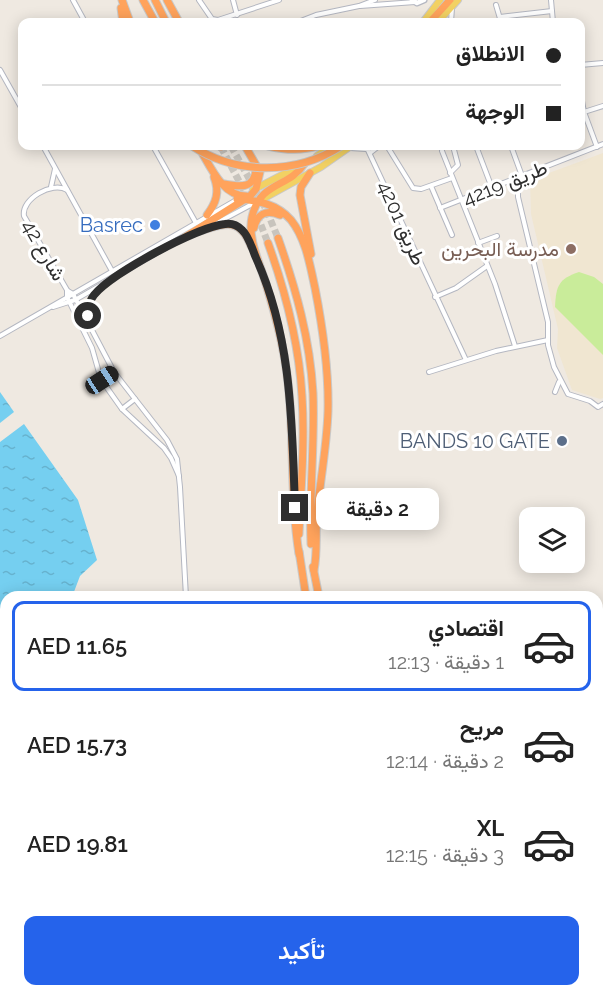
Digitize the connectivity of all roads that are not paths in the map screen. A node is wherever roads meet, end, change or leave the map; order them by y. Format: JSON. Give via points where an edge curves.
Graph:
{"nodes":[{"id":1,"x":73,"y":0,"type":"edge"},
{"id":2,"x":120,"y":0,"type":"edge"},
{"id":3,"x":143,"y":0,"type":"edge"},
{"id":4,"x":155,"y":0,"type":"edge"},
{"id":5,"x":167,"y":0,"type":"edge"},
{"id":6,"x":199,"y":0,"type":"edge"},
{"id":7,"x":233,"y":0,"type":"edge"},
{"id":8,"x":279,"y":0,"type":"edge"},
{"id":9,"x":375,"y":0,"type":"edge"},
{"id":10,"x":424,"y":0,"type":"edge"},
{"id":11,"x":440,"y":0,"type":"edge"},
{"id":12,"x":413,"y":1,"type":"edge"},
{"id":13,"x":552,"y":1,"type":"edge"},
{"id":14,"x":453,"y":2,"type":"edge"},
{"id":15,"x":379,"y":3,"type":"edge"},
{"id":16,"x":496,"y":5,"type":"dead end"},
{"id":17,"x":359,"y":6,"type":"junction"},
{"id":18,"x":552,"y":11,"type":"junction"},
{"id":19,"x":237,"y":15,"type":"junction"},
{"id":20,"x":83,"y":18,"type":"edge"},
{"id":21,"x":122,"y":18,"type":"edge"},
{"id":22,"x":127,"y":18,"type":"edge"},
{"id":23,"x":153,"y":18,"type":"edge"},
{"id":24,"x":164,"y":18,"type":"edge"},
{"id":25,"x":177,"y":18,"type":"edge"},
{"id":26,"x":211,"y":18,"type":"edge"},
{"id":27,"x":226,"y":18,"type":"edge"},
{"id":28,"x":318,"y":18,"type":"edge"},
{"id":29,"x":426,"y":18,"type":"edge"},
{"id":30,"x":435,"y":18,"type":"edge"},
{"id":31,"x":441,"y":18,"type":"edge"},
{"id":32,"x":451,"y":18,"type":"edge"},
{"id":33,"x":500,"y":18,"type":"edge"},
{"id":34,"x":512,"y":18,"type":"edge"},
{"id":35,"x":553,"y":18,"type":"edge"},
{"id":36,"x":603,"y":63,"type":"edge"},
{"id":37,"x":585,"y":64,"type":"edge"},
{"id":38,"x":0,"y":70,"type":"edge"},
{"id":39,"x":18,"y":102,"type":"edge"},
{"id":40,"x":603,"y":106,"type":"edge"},
{"id":41,"x":585,"y":112,"type":"edge"},
{"id":42,"x":585,"y":115,"type":"edge"},
{"id":43,"x":603,"y":144,"type":"edge"},
{"id":44,"x":597,"y":147,"type":"junction"},
{"id":45,"x":45,"y":150,"type":"edge"},
{"id":46,"x":155,"y":150,"type":"edge"},
{"id":47,"x":199,"y":150,"type":"edge"},
{"id":48,"x":200,"y":150,"type":"edge"},
{"id":49,"x":248,"y":150,"type":"edge"},
{"id":50,"x":324,"y":150,"type":"edge"},
{"id":51,"x":338,"y":150,"type":"edge"},
{"id":52,"x":342,"y":150,"type":"edge"},
{"id":53,"x":368,"y":150,"type":"edge"},
{"id":54,"x":389,"y":150,"type":"edge"},
{"id":55,"x":454,"y":150,"type":"edge"},
{"id":56,"x":478,"y":150,"type":"edge"},
{"id":57,"x":512,"y":150,"type":"edge"},
{"id":58,"x":442,"y":152,"type":"dead end"},
{"id":59,"x":257,"y":163,"type":"junction"},
{"id":60,"x":209,"y":164,"type":"junction"},
{"id":61,"x":304,"y":164,"type":"junction"},
{"id":62,"x":55,"y":168,"type":"junction"},
{"id":63,"x":310,"y":173,"type":"junction"},
{"id":64,"x":451,"y":175,"type":"junction"},
{"id":65,"x":522,"y":176,"type":"junction"},
{"id":66,"x":222,"y":183,"type":"junction"},
{"id":67,"x":430,"y":186,"type":"junction"},
{"id":68,"x":51,"y":187,"type":"junction"},
{"id":69,"x":492,"y":188,"type":"junction"},
{"id":70,"x":256,"y":189,"type":"junction"},
{"id":71,"x":67,"y":190,"type":"junction"},
{"id":72,"x":244,"y":197,"type":"junction"},
{"id":73,"x":263,"y":198,"type":"junction"},
{"id":74,"x":461,"y":200,"type":"junction"},
{"id":75,"x":440,"y":208,"type":"junction"},
{"id":76,"x":207,"y":215,"type":"junction"},
{"id":77,"x":291,"y":220,"type":"junction"},
{"id":78,"x":196,"y":223,"type":"junction"},
{"id":79,"x":200,"y":231,"type":"junction"},
{"id":80,"x":452,"y":235,"type":"dead end"},
{"id":81,"x":497,"y":236,"type":"dead end"},
{"id":82,"x":186,"y":237,"type":"junction"},
{"id":83,"x":278,"y":238,"type":"tunnel mouth"},
{"id":84,"x":253,"y":240,"type":"junction"},
{"id":85,"x":268,"y":243,"type":"tunnel mouth"},
{"id":86,"x":478,"y":243,"type":"junction"},
{"id":87,"x":154,"y":248,"type":"junction"},
{"id":88,"x":157,"y":253,"type":"junction"},
{"id":89,"x":259,"y":264,"type":"junction"},
{"id":90,"x":488,"y":266,"type":"junction"},
{"id":91,"x":112,"y":271,"type":"junction"},
{"id":92,"x":313,"y":280,"type":"junction"},
{"id":93,"x":106,"y":283,"type":"junction"},
{"id":94,"x":67,"y":290,"type":"junction"},
{"id":95,"x":73,"y":294,"type":"junction"},
{"id":96,"x":68,"y":297,"type":"junction"},
{"id":97,"x":435,"y":297,"type":"junction"},
{"id":98,"x":75,"y":300,"type":"junction"},
{"id":99,"x":70,"y":302,"type":"junction"},
{"id":100,"x":52,"y":307,"type":"junction"},
{"id":101,"x":94,"y":335,"type":"junction"},
{"id":102,"x":0,"y":336,"type":"edge"},
{"id":103,"x":548,"y":340,"type":"junction"},
{"id":104,"x":515,"y":346,"type":"junction"},
{"id":105,"x":466,"y":360,"type":"junction"},
{"id":106,"x":114,"y":372,"type":"junction"},
{"id":107,"x":429,"y":372,"type":"dead end"},
{"id":108,"x":559,"y":378,"type":"junction"},
{"id":109,"x":102,"y":380,"type":"junction"},
{"id":110,"x":555,"y":392,"type":"dead end"},
{"id":111,"x":135,"y":399,"type":"junction"},
{"id":112,"x":601,"y":406,"type":"edge"},
{"id":113,"x":123,"y":409,"type":"junction"},
{"id":114,"x":179,"y":477,"type":"junction"},
{"id":115,"x":299,"y":554,"type":"junction"},
{"id":116,"x":314,"y":570,"type":"junction"},
{"id":117,"x":186,"y":591,"type":"edge"},
{"id":118,"x":305,"y":591,"type":"edge"},
{"id":119,"x":318,"y":591,"type":"edge"}],
"edges":[{"from":1,"to":20,"type":"street"},
{"from":2,"to":21,"type":"highway"},
{"from":2,"to":22,"type":"highway"},
{"from":3,"to":23,"type":"highway"},
{"from":4,"to":24,"type":"highway"},
{"from":5,"to":25,"type":"highway"},
{"from":6,"to":26,"type":"street"},
{"from":7,"to":19,"type":"street"},
{"from":8,"to":19,"type":"street"},
{"from":9,"to":17,"type":"street"},
{"from":10,"to":12,"type":"street"},
{"from":11,"to":29,"type":"main road"},
{"from":12,"to":15,"type":"street"},
{"from":13,"to":18,"type":"street"},
{"from":14,"to":30,"type":"highway"},
{"from":14,"to":31,"type":"main road"},
{"from":14,"to":32,"type":"street"},
{"from":15,"to":17,"type":"street"},
{"from":16,"to":33,"type":"street"},
{"from":17,"to":28,"type":"street"},
{"from":18,"to":34,"type":"street"},
{"from":18,"to":35,"type":"street"},
{"from":19,"to":27,"type":"street"},
{"from":36,"to":37,"type":"street"},
{"from":38,"to":39,"type":"street"},
{"from":40,"to":41,"type":"street"},
{"from":42,"to":44,"type":"street"},
{"from":43,"to":44,"type":"street","name":"طريق 4219"},
{"from":44,"to":65,"type":"street","name":"طريق 4219"},
{"from":45,"to":62,"type":"street"},
{"from":46,"to":78,"type":"street"},
{"from":47,"to":51,"type":"highway","bridge":true,"via":[[231,163],[266,168],[303,164]]},
{"from":48,"to":60,"type":"highway"},
{"from":49,"to":59,"type":"highway"},
{"from":50,"to":61,"type":"main road"},
{"from":52,"to":63,"type":"main road"},
{"from":53,"to":97,"type":"street","name":"طريق 4201"},
{"from":54,"to":67,"type":"street","via":[[413,188]]},
{"from":55,"to":64,"type":"street","via":[[458,165]]},
{"from":56,"to":69,"type":"street"},
{"from":57,"to":65,"type":"street"},
{"from":58,"to":64,"type":"street"},
{"from":59,"to":66,"type":"highway","via":[[255,178],[249,184]]},
{"from":59,"to":70,"type":"highway","via":[[260,178]]},
{"from":60,"to":66,"type":"highway"},
{"from":60,"to":76,"type":"highway","via":[[218,189]]},
{"from":61,"to":70,"type":"main road"},
{"from":61,"to":73,"type":"highway","via":[[267,190]]},
{"from":62,"to":68,"type":"street"},
{"from":62,"to":71,"type":"street"},
{"from":63,"to":73,"type":"main road"},
{"from":63,"to":92,"type":"highway","via":[[300,195]]},
{"from":64,"to":67,"type":"street"},
{"from":64,"to":74,"type":"street"},
{"from":65,"to":69,"type":"street","name":"طريق 4219"},
{"from":65,"to":103,"type":"street","via":[[518,197],[548,322]]},
{"from":66,"to":72,"type":"highway"},
{"from":67,"to":75,"type":"street","name":"طريق 4219"},
{"from":68,"to":71,"type":"street"},
{"from":68,"to":94,"type":"street","name":"شارع 42","via":[[30,200],[23,209],[24,216]]},
{"from":69,"to":74,"type":"street","name":"طريق 4219"},
{"from":70,"to":72,"type":"highway"},
{"from":71,"to":91,"type":"street"},
{"from":72,"to":73,"type":"highway"},
{"from":72,"to":76,"type":"street","name":"شارع 42"},
{"from":72,"to":82,"type":"highway"},
{"from":73,"to":77,"type":"highway"},
{"from":73,"to":79,"type":"street","name":"شارع 42"},
{"from":73,"to":84,"type":"highway","via":[[251,219]]},
{"from":74,"to":75,"type":"street","name":"طريق 4219"},
{"from":74,"to":86,"type":"street"},
{"from":75,"to":80,"type":"street","name":"طريق 4219"},
{"from":76,"to":78,"type":"street","name":"شارع 42"},
{"from":77,"to":84,"type":"highway","via":[[274,212],[264,213],[256,221]]},
{"from":77,"to":92,"type":"highway","via":[[303,243]]},
{"from":78,"to":87,"type":"street","name":"شارع 42"},
{"from":79,"to":82,"type":"street","name":"شارع 42"},
{"from":79,"to":89,"type":"highway","via":[[224,224],[237,226],[245,233]]},
{"from":81,"to":86,"type":"street"},
{"from":82,"to":88,"type":"street","name":"شارع 42"},
{"from":83,"to":116,"type":"highway","via":[[302,314],[311,374],[310,525]]},
{"from":84,"to":89,"type":"highway"},
{"from":85,"to":115,"type":"highway","via":[[285,292],[300,375],[303,446]]},
{"from":86,"to":90,"type":"street"},
{"from":87,"to":88,"type":"street"},
{"from":87,"to":91,"type":"street","name":"شارع 42"},
{"from":88,"to":93,"type":"street","name":"شارع 42"},
{"from":89,"to":115,"type":"highway","via":[[276,316],[289,386]]},
{"from":90,"to":97,"type":"street"},
{"from":90,"to":104,"type":"street"},
{"from":91,"to":95,"type":"street","name":"شارع 42"},
{"from":92,"to":116,"type":"highway","via":[[323,333],[328,400]]},
{"from":93,"to":98,"type":"street","name":"شارع 42"},
{"from":93,"to":101,"type":"street","via":[[89,303]]},
{"from":94,"to":95,"type":"street","name":"شارع 42"},
{"from":94,"to":96,"type":"street","name":"شارع 42"},
{"from":95,"to":96,"type":"street","name":"شارع 42"},
{"from":95,"to":98,"type":"street","name":"شارع 42"},
{"from":96,"to":99,"type":"street","name":"شارع 42"},
{"from":96,"to":100,"type":"street","name":"شارع 42"},
{"from":97,"to":105,"type":"street","name":"طريق 4201"},
{"from":98,"to":99,"type":"street","name":"شارع 42"},
{"from":98,"to":101,"type":"street"},
{"from":99,"to":100,"type":"street","name":"شارع 42"},
{"from":99,"to":109,"type":"street"},
{"from":100,"to":102,"type":"street","name":"شارع 42"},
{"from":101,"to":106,"type":"street"},
{"from":103,"to":104,"type":"street"},
{"from":103,"to":108,"type":"street"},
{"from":104,"to":105,"type":"street"},
{"from":105,"to":107,"type":"street"},
{"from":106,"to":109,"type":"street"},
{"from":106,"to":111,"type":"street"},
{"from":108,"to":110,"type":"street"},
{"from":108,"to":112,"type":"street","via":[[568,394]]},
{"from":109,"to":113,"type":"street"},
{"from":111,"to":113,"type":"street"},
{"from":111,"to":114,"type":"street","via":[[171,448]]},
{"from":113,"to":114,"type":"street","via":[[164,448]]},
{"from":114,"to":117,"type":"street"},
{"from":115,"to":118,"type":"highway"},
{"from":116,"to":119,"type":"highway"}]}
